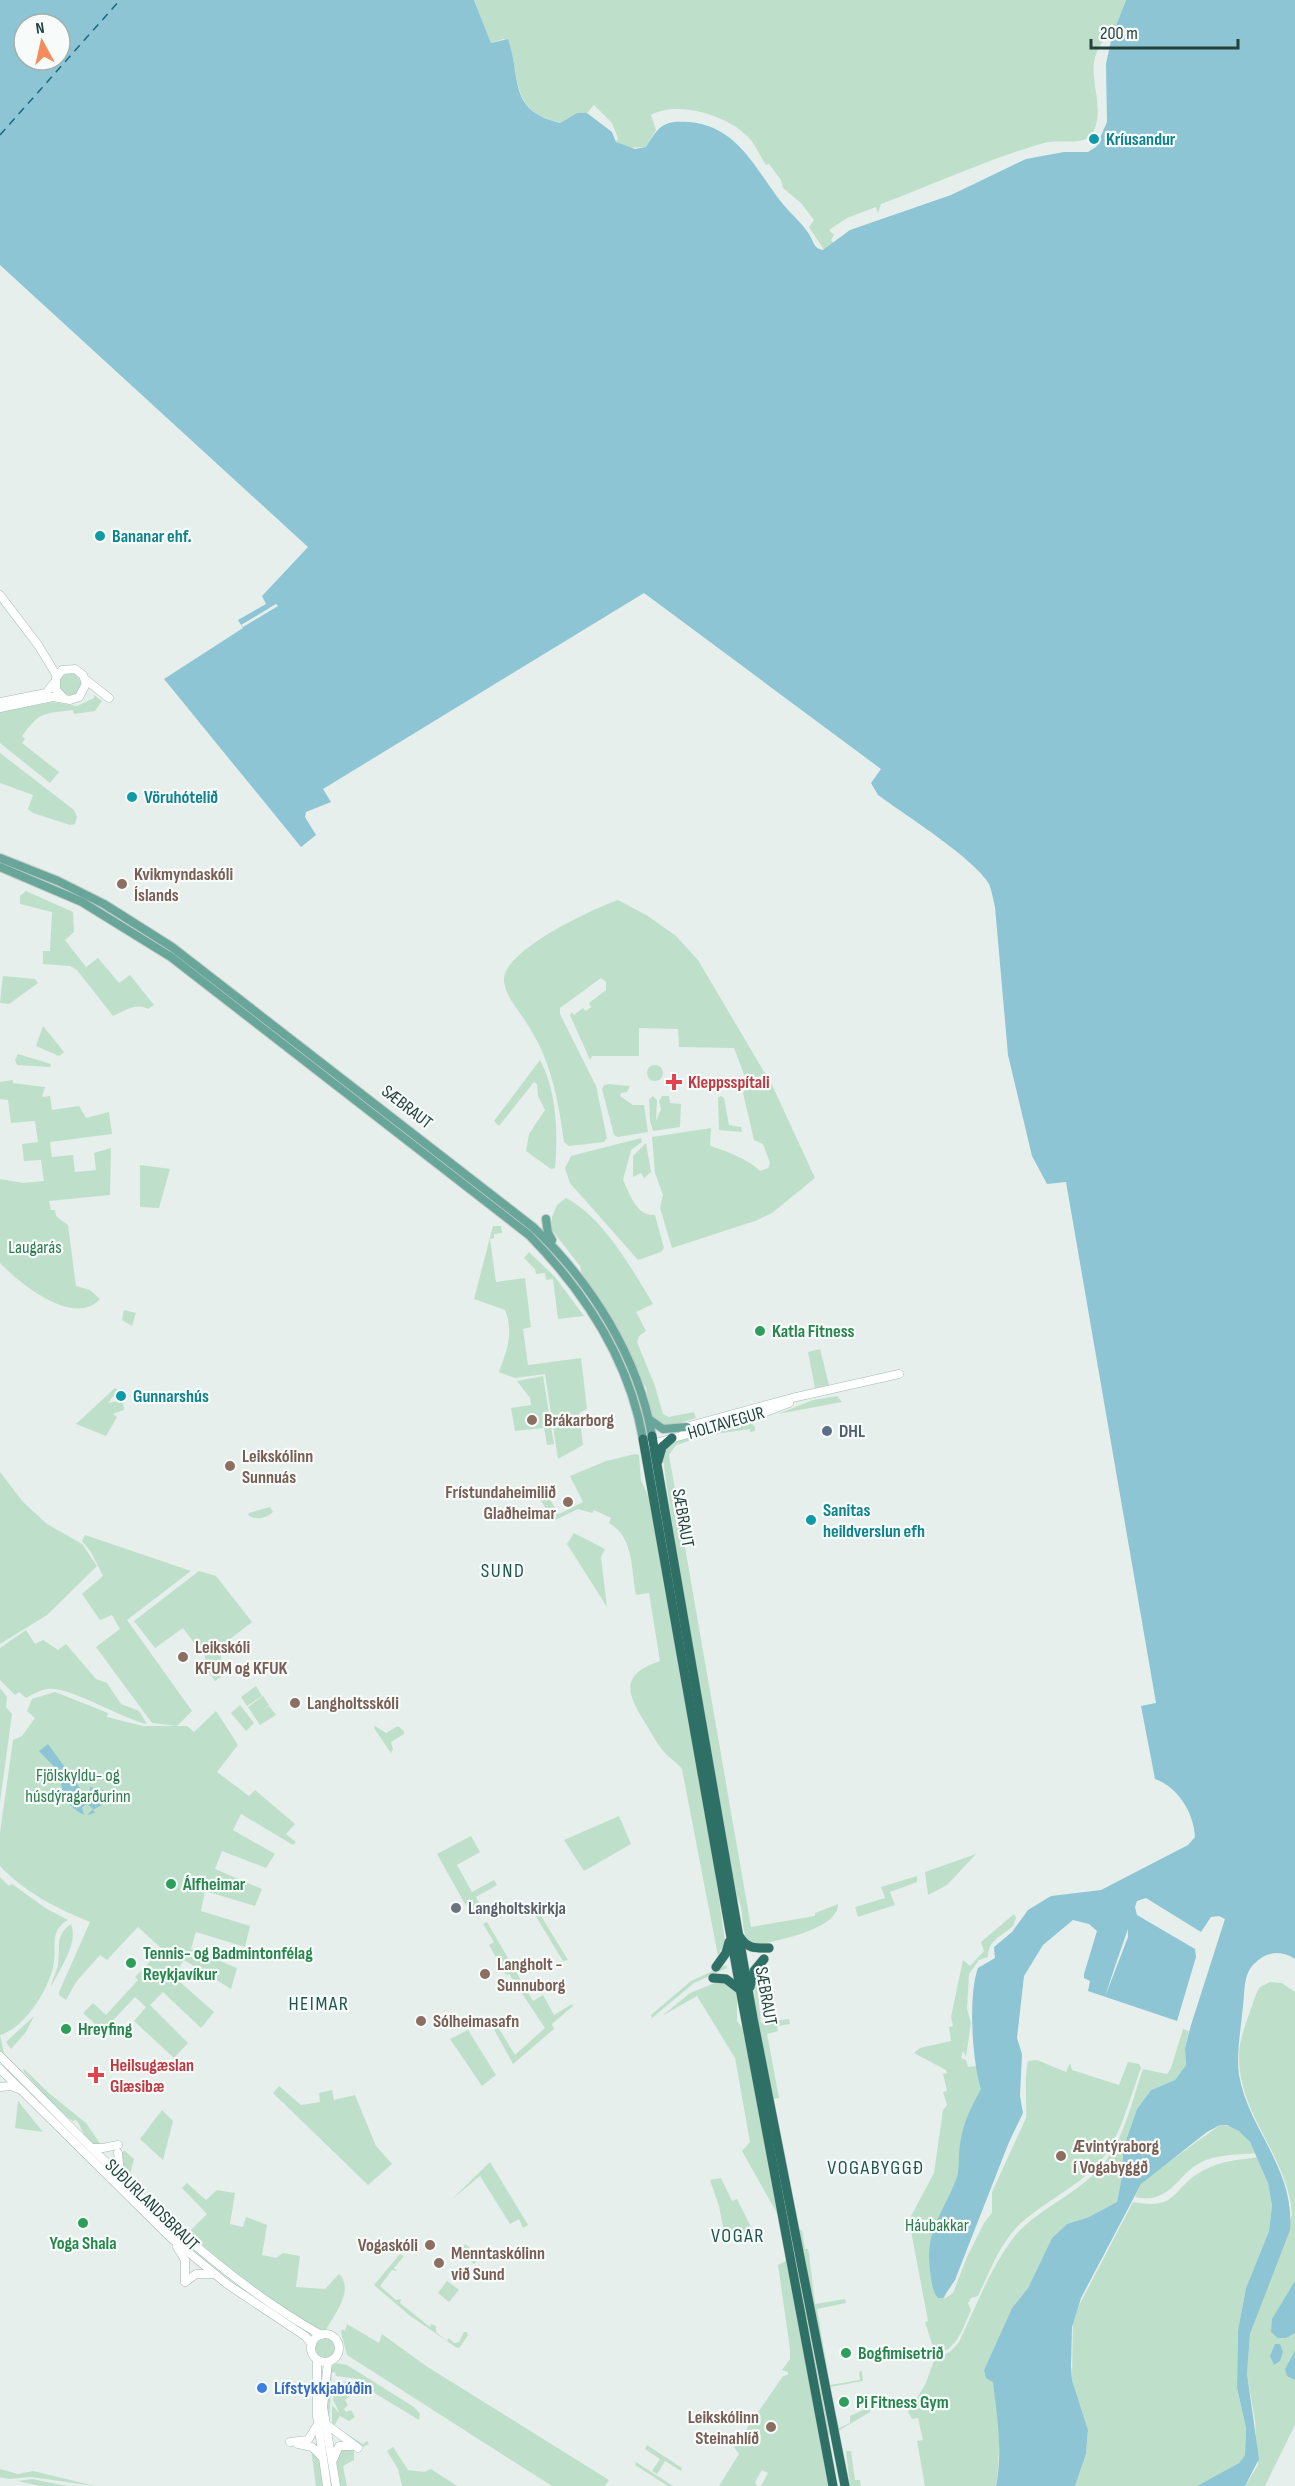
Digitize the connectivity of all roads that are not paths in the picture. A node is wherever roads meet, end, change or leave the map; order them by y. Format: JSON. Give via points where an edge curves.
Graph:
{"nodes":[{"id":1,"x":0,"y":595,"type":"edge"},
{"id":2,"x":38,"y":645,"type":"junction"},
{"id":3,"x":66,"y":669,"type":"junction"},
{"id":4,"x":56,"y":679,"type":"junction"},
{"id":5,"x":85,"y":679,"type":"junction"},
{"id":6,"x":79,"y":697,"type":"junction"},
{"id":7,"x":65,"y":699,"type":"junction"},
{"id":8,"x":0,"y":702,"type":"edge"},
{"id":9,"x":0,"y":708,"type":"edge"},
{"id":10,"x":0,"y":858,"type":"edge"},
{"id":11,"x":0,"y":867,"type":"edge"},
{"id":12,"x":546,"y":1219,"type":"dead end"},
{"id":13,"x":577,"y":1274,"type":"junction"},
{"id":14,"x":898,"y":1374,"type":"dead end"},
{"id":15,"x":807,"y":1396,"type":"junction"},
{"id":16,"x":648,"y":1418,"type":"junction"},
{"id":17,"x":687,"y":1427,"type":"junction"},
{"id":18,"x":672,"y":1438,"type":"junction"},
{"id":19,"x":648,"y":1441,"type":"junction"},
{"id":20,"x":658,"y":1473,"type":"junction"},
{"id":21,"x":729,"y":1930,"type":"junction"},
{"id":22,"x":739,"y":1935,"type":"junction"},
{"id":23,"x":769,"y":1948,"type":"dead end"},
{"id":24,"x":764,"y":1959,"type":"dead end"},
{"id":25,"x":716,"y":1967,"type":"dead end"},
{"id":26,"x":712,"y":1978,"type":"dead end"},
{"id":27,"x":745,"y":1993,"type":"junction"},
{"id":28,"x":2,"y":2068,"type":"edge"},
{"id":29,"x":0,"y":2087,"type":"edge"},
{"id":30,"x":22,"y":2091,"type":"junction"},
{"id":31,"x":92,"y":2148,"type":"junction"},
{"id":32,"x":121,"y":2176,"type":"junction"},
{"id":33,"x":131,"y":2199,"type":"junction"},
{"id":34,"x":158,"y":2213,"type":"junction"},
{"id":35,"x":171,"y":2238,"type":"junction"},
{"id":36,"x":214,"y":2274,"type":"junction"},
{"id":37,"x":321,"y":2335,"type":"junction"},
{"id":38,"x":312,"y":2344,"type":"junction"},
{"id":39,"x":317,"y":2360,"type":"junction"},
{"id":40,"x":328,"y":2362,"type":"junction"},
{"id":41,"x":321,"y":2422,"type":"junction"},
{"id":42,"x":322,"y":2457,"type":"junction"},
{"id":43,"x":332,"y":2464,"type":"junction"},
{"id":44,"x":327,"y":2486,"type":"edge"},
{"id":45,"x":336,"y":2486,"type":"edge"},
{"id":46,"x":833,"y":2486,"type":"edge"},
{"id":47,"x":845,"y":2486,"type":"edge"}],
"edges":[{"from":1,"to":2,"type":"main road"},
{"from":2,"to":3,"type":"main road"},
{"from":2,"to":4,"type":"main road"},
{"from":3,"to":4,"type":"main road"},
{"from":3,"to":5,"type":"main road","via":[[80,671]]},
{"from":4,"to":7,"type":"main road","via":[[56,690]]},
{"from":4,"to":8,"type":"main road","via":[[46,693]]},
{"from":5,"to":6,"type":"main road","via":[[85,689]]},
{"from":5,"to":6,"type":"main road","via":[[109,698],[92,693]]},
{"from":6,"to":7,"type":"main road"},
{"from":7,"to":9,"type":"main road","via":[[53,697]]},
{"from":10,"to":13,"type":"main road","name":"SÆBRAUT","via":[[104,904],[172,946],[533,1227]]},
{"from":11,"to":19,"type":"main road","name":"SÆBRAUT","via":[[82,902],[171,957],[529,1235],[570,1279],[605,1332]]},
{"from":12,"to":13,"type":"main road","via":[[549,1236]]},
{"from":13,"to":16,"type":"main road","name":"SÆBRAUT","via":[[613,1328]]},
{"from":14,"to":15,"type":"main road","name":"HOLTAVEGUR"},
{"from":15,"to":17,"type":"main road","name":"HOLTAVEGUR"},
{"from":15,"to":18,"type":"main road","name":"HOLTAVEGUR","via":[[758,1415]]},
{"from":16,"to":17,"type":"main road","via":[[658,1428]]},
{"from":16,"to":19,"type":"main road","name":"SÆBRAUT"},
{"from":17,"to":19,"type":"main road","name":"HOLTAVEGUR"},
{"from":18,"to":19,"type":"main road","name":"HOLTAVEGUR"},
{"from":18,"to":20,"type":"highway","via":[[659,1452]]},
{"from":19,"to":20,"type":"highway","name":"SÆBRAUT"},
{"from":19,"to":21,"type":"highway","name":"SÆBRAUT"},
{"from":20,"to":22,"type":"highway","name":"SÆBRAUT"},
{"from":21,"to":25,"type":"highway","via":[[726,1953]]},
{"from":21,"to":27,"type":"highway","name":"SÆBRAUT"},
{"from":22,"to":23,"type":"highway","via":[[754,1948]]},
{"from":22,"to":27,"type":"highway","name":"SÆBRAUT"},
{"from":24,"to":27,"type":"highway"},
{"from":26,"to":27,"type":"highway","via":[[731,1981]]},
{"from":27,"to":46,"type":"highway","name":"SÆBRAUT"},
{"from":27,"to":47,"type":"highway","name":"SÆBRAUT"},
{"from":28,"to":30,"type":"main road","name":"SUÐURLANDSBRAUT"},
{"from":28,"to":31,"type":"main road","name":"SUÐURLANDSBRAUT","via":[[13,2069]]},
{"from":29,"to":30,"type":"main road"},
{"from":30,"to":33,"type":"main road","name":"SUÐURLANDSBRAUT"},
{"from":31,"to":32,"type":"main road","name":"SUÐURLANDSBRAUT"},
{"from":31,"to":32,"type":"main road","via":[[118,2149]]},
{"from":32,"to":34,"type":"main road","name":"SUÐURLANDSBRAUT"},
{"from":33,"to":34,"type":"main road","via":[[153,2214]]},
{"from":33,"to":35,"type":"main road","name":"SUÐURLANDSBRAUT"},
{"from":34,"to":37,"type":"main road","name":"SUÐURLANDSBRAUT","via":[[240,2282]]},
{"from":35,"to":36,"type":"main road","name":"SUÐURLANDSBRAUT"},
{"from":35,"to":36,"type":"main road","via":[[185,2260],[185,2282],[196,2274]]},
{"from":36,"to":38,"type":"main road","name":"SUÐURLANDSBRAUT"},
{"from":37,"to":38,"type":"main road"},
{"from":37,"to":40,"type":"main road","name":"SUÐURLANDSBRAUT","via":[[333,2336],[339,2344],[337,2357]]},
{"from":38,"to":39,"type":"main road"},
{"from":39,"to":40,"type":"main road"},
{"from":39,"to":41,"type":"main road"},
{"from":40,"to":41,"type":"main road"},
{"from":41,"to":42,"type":"main road"},
{"from":41,"to":42,"type":"main road","via":[[308,2440],[290,2442],[312,2447]]},
{"from":41,"to":43,"type":"main road"},
{"from":41,"to":43,"type":"main road","via":[[358,2448],[339,2446]]},
{"from":42,"to":44,"type":"main road"},
{"from":43,"to":45,"type":"main road"}]}
